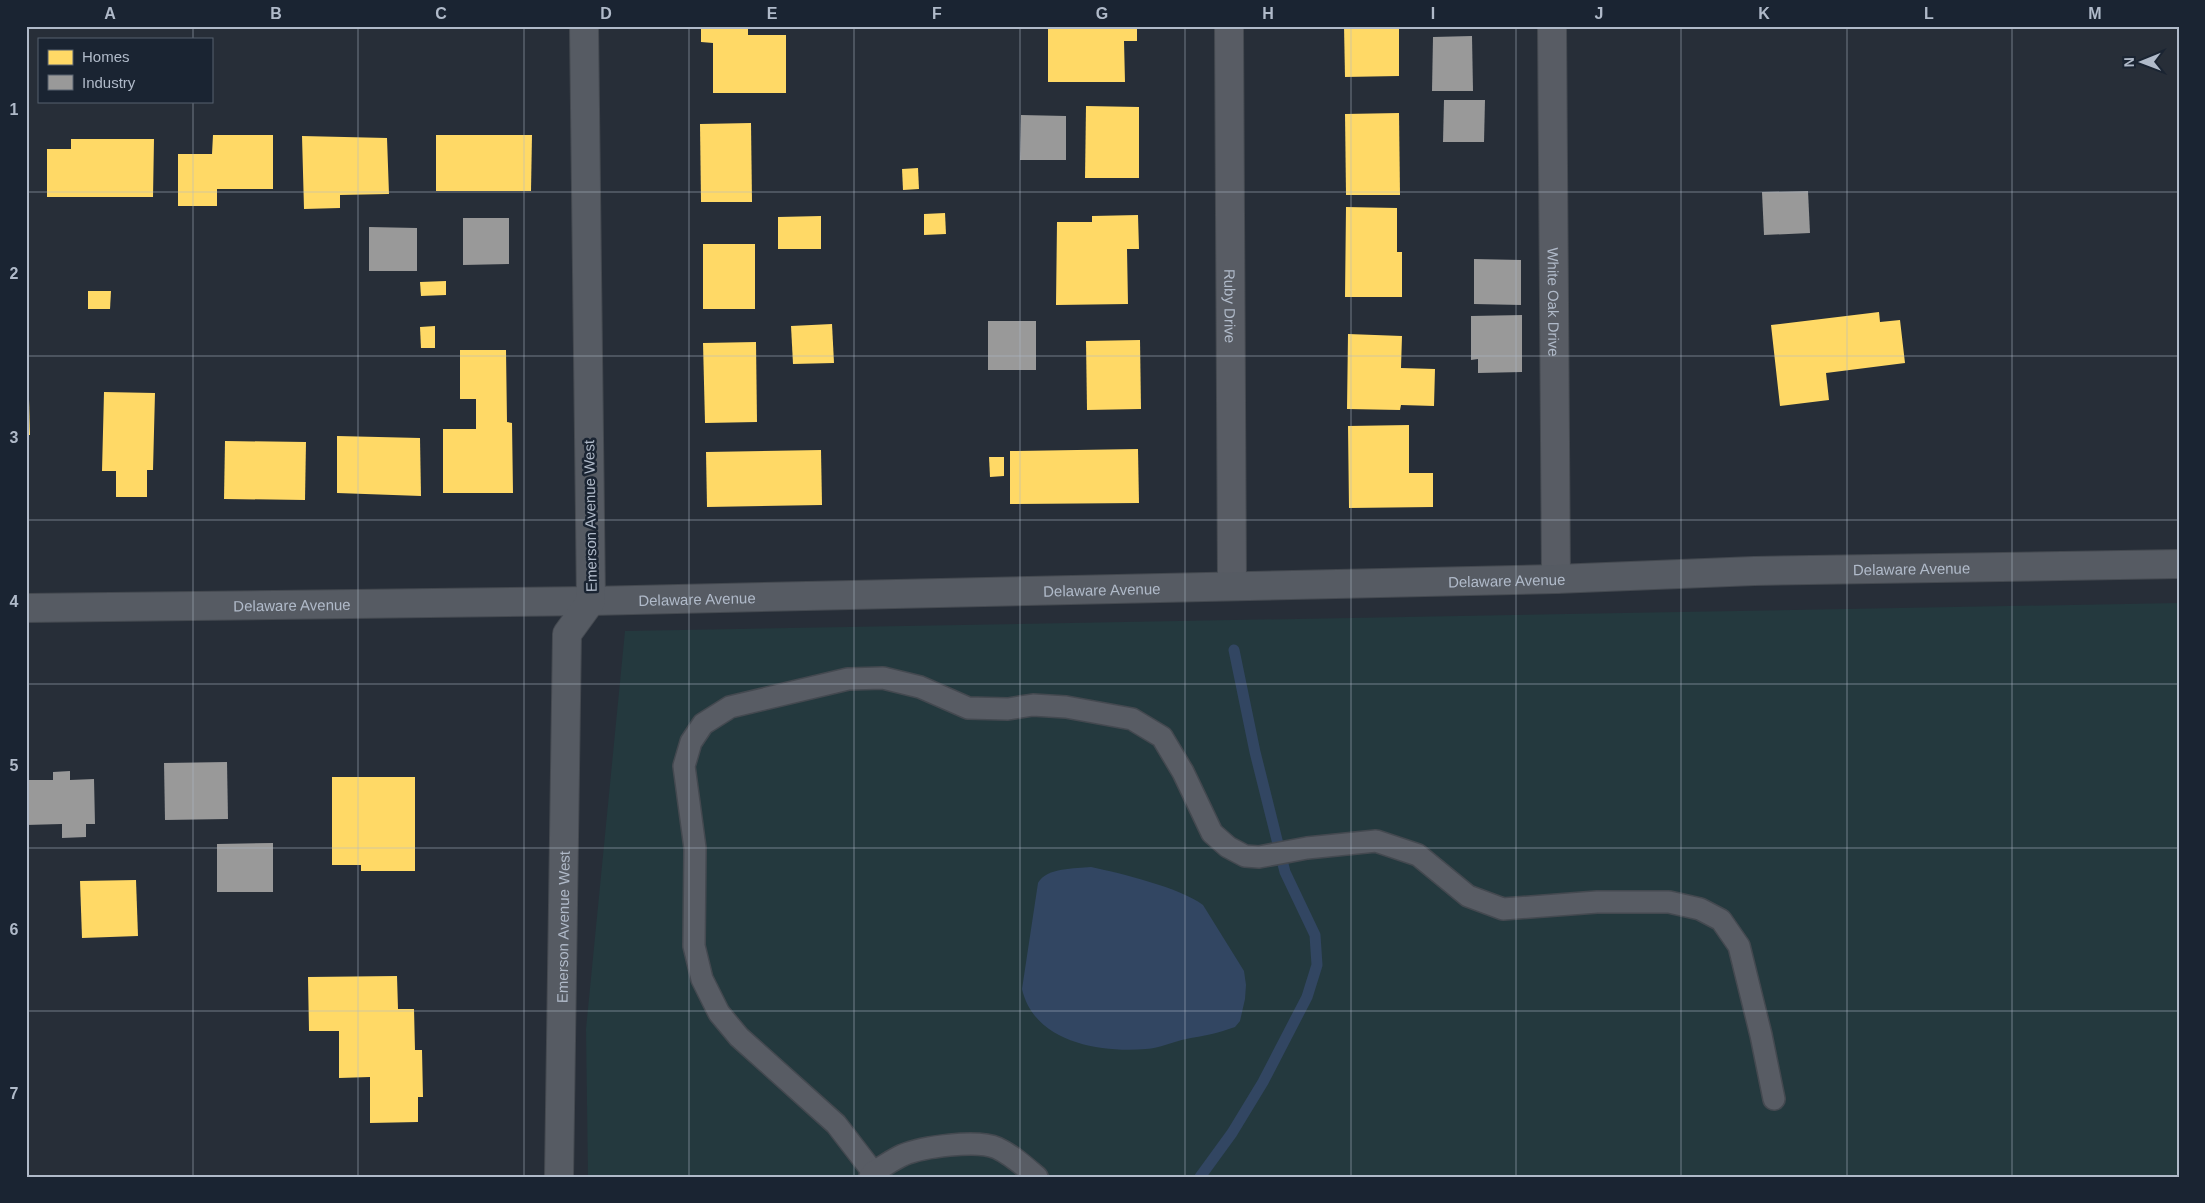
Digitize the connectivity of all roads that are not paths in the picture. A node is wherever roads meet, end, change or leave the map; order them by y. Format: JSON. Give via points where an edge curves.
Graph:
{"nodes":[{"id":1,"x":584,"y":26,"type":"edge"},
{"id":2,"x":1229,"y":26,"type":"edge"},
{"id":3,"x":1552,"y":26,"type":"edge"},
{"id":4,"x":2179,"y":564,"type":"edge"},
{"id":5,"x":1556,"y":579,"type":"junction"},
{"id":6,"x":1232,"y":586,"type":"junction"},
{"id":7,"x":591,"y":601,"type":"junction"},
{"id":8,"x":26,"y":608,"type":"edge"},
{"id":9,"x":1774,"y":1099,"type":"dead end"},
{"id":10,"x":871,"y":1174,"type":"edge"},
{"id":11,"x":559,"y":1177,"type":"edge"},
{"id":12,"x":1037,"y":1177,"type":"edge"}],
"edges":[{"from":1,"to":7,"type":"street","name":"Emerson Avenue West"},
{"from":2,"to":6,"type":"street","name":"Ruby Drive"},
{"from":3,"to":5,"type":"street","name":"White Oak Drive"},
{"from":4,"to":5,"type":"street","name":"Delaware Avenue","via":[[1764,571]]},
{"from":5,"to":6,"type":"street","name":"Delaware Avenue"},
{"from":6,"to":7,"type":"street","name":"Delaware Avenue"},
{"from":7,"to":8,"type":"street","name":"Delaware Avenue"},
{"from":7,"to":11,"type":"street","name":"Emerson Avenue West","via":[[567,634]]},
{"from":9,"to":10,"type":"lane","via":[[1739,946],[1721,920],[1700,909],[1669,902],[1598,902],[1503,909],[1468,896],[1418,855],[1376,841],[1259,857],[1245,856],[1212,833],[1162,737],[1132,719],[1042,705],[1008,709],[968,708],[920,687],[882,678],[848,678],[730,707],[703,724],[691,742],[684,766],[695,848],[694,946],[702,979],[719,1013],[739,1037],[836,1124]]},
{"from":10,"to":12,"type":"lane","via":[[903,1155],[932,1147],[964,1144],[995,1147],[1018,1160]]}]}
